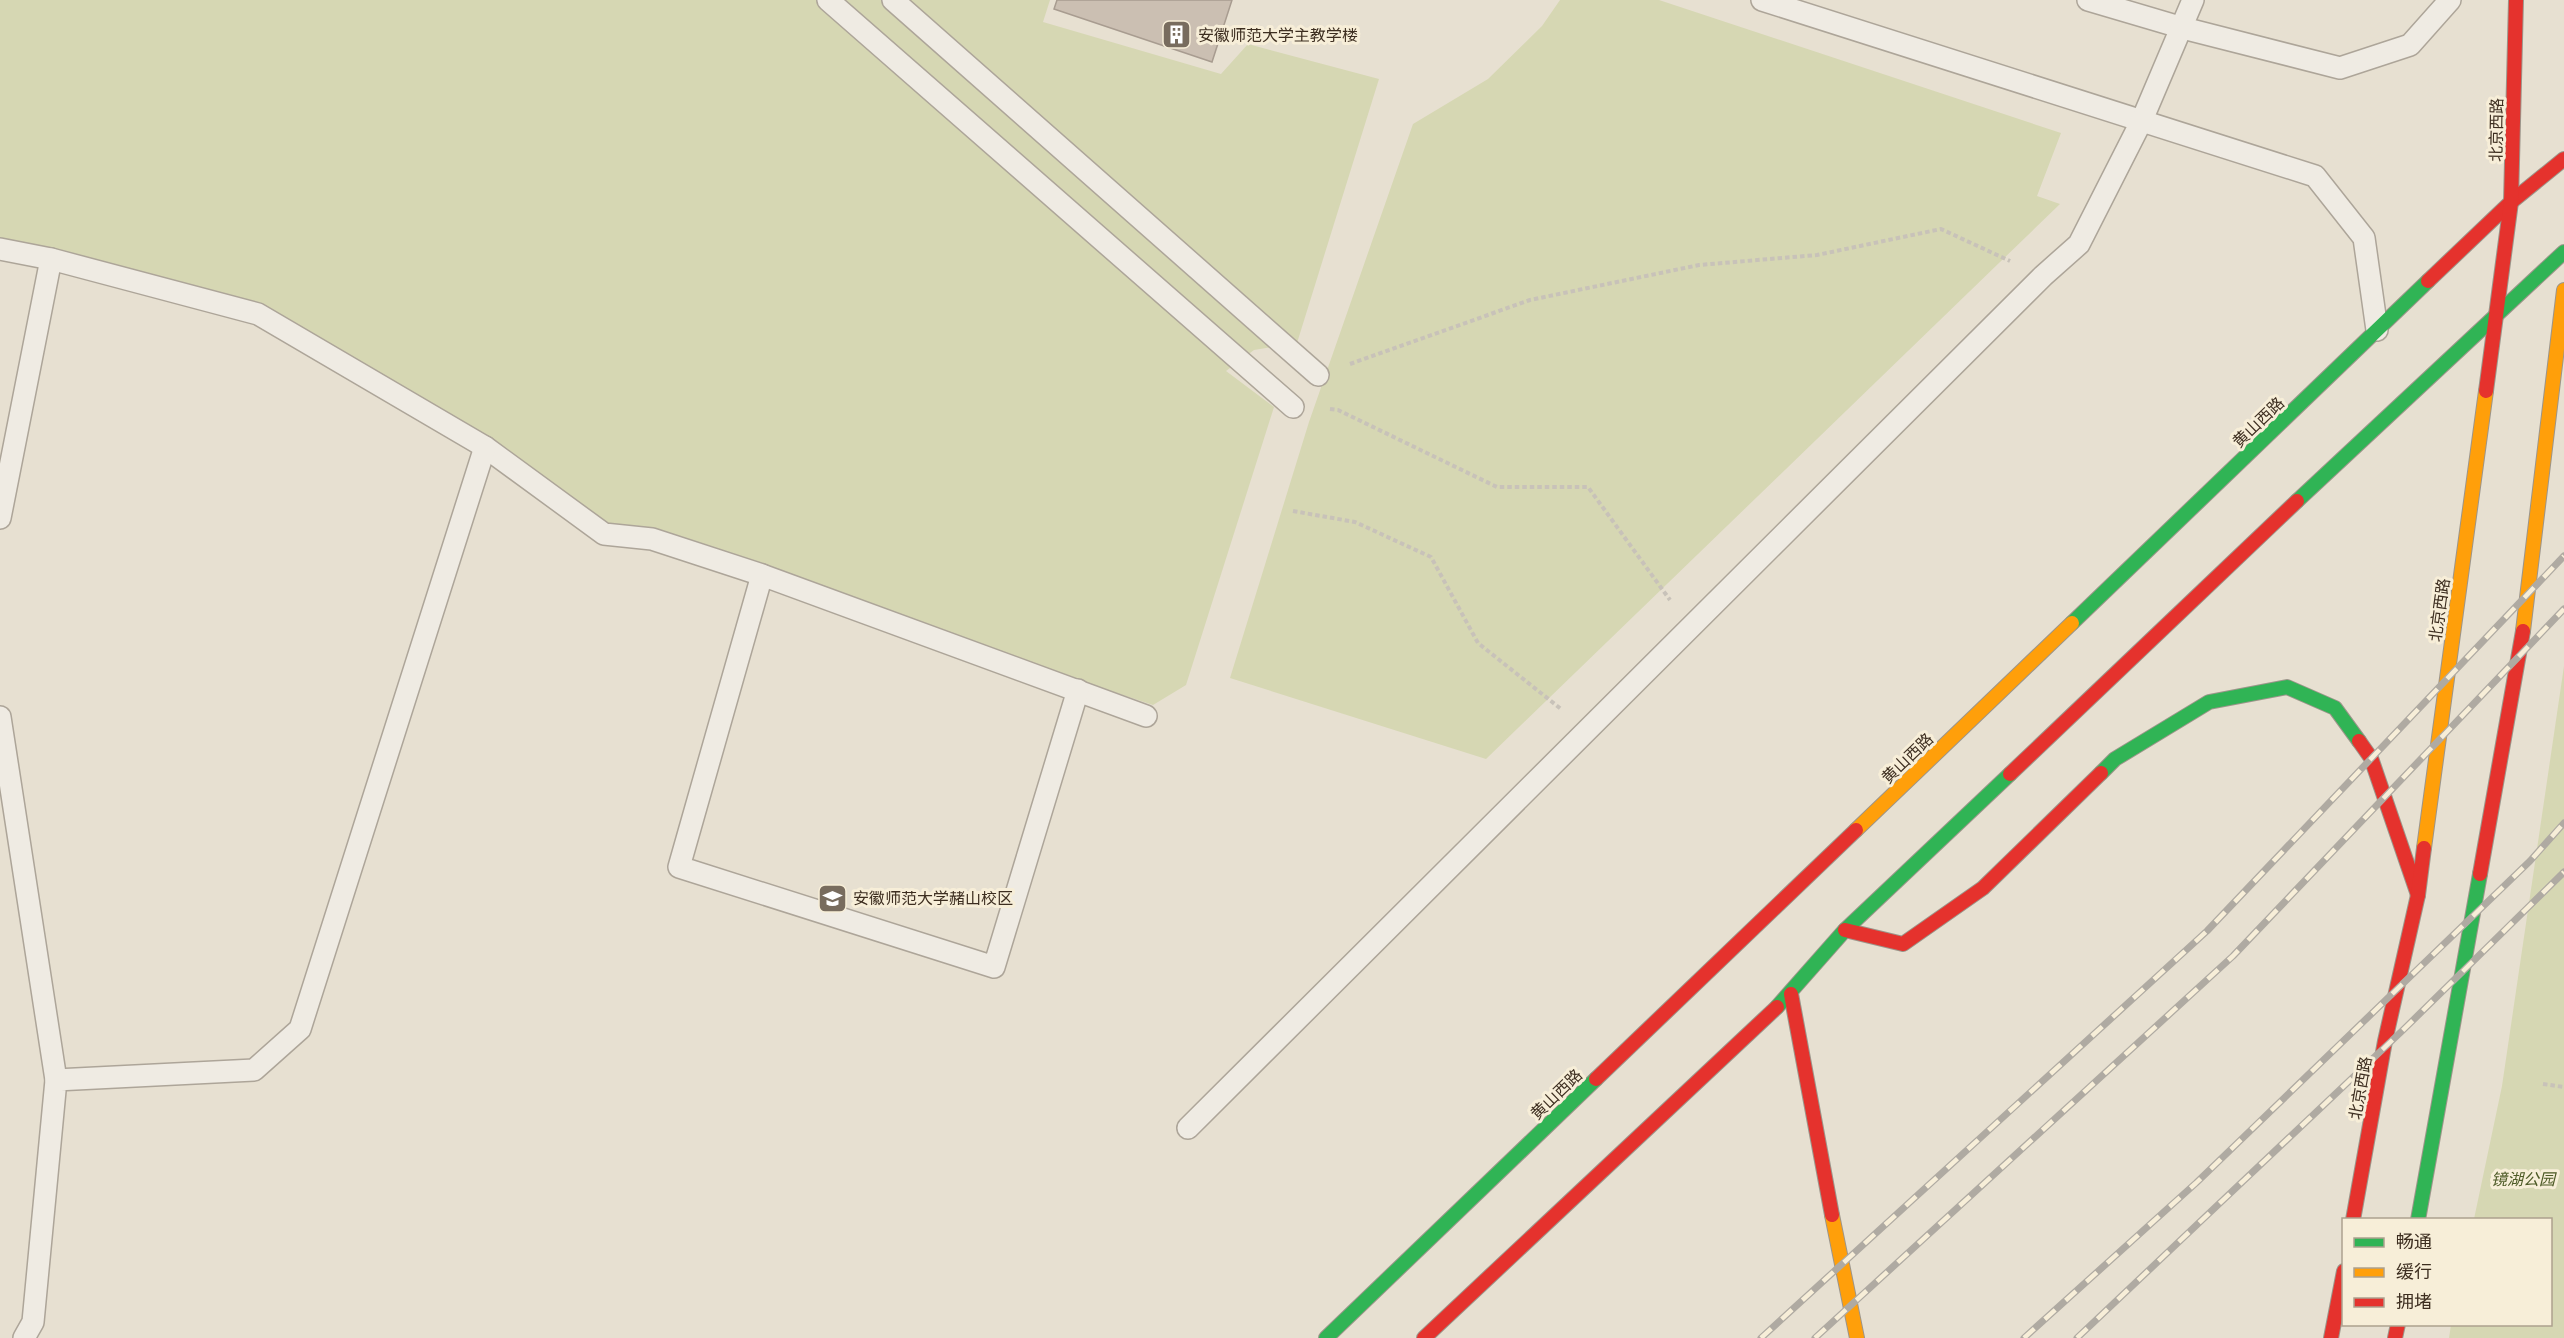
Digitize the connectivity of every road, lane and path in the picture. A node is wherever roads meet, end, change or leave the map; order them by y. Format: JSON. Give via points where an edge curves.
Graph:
{"nodes":[{"id":1,"x":828,"y":0,"type":"edge"},
{"id":2,"x":893,"y":0,"type":"edge"},
{"id":3,"x":1762,"y":0,"type":"edge"},
{"id":4,"x":2088,"y":0,"type":"edge"},
{"id":5,"x":2193,"y":0,"type":"edge"},
{"id":6,"x":2450,"y":0,"type":"edge"},
{"id":7,"x":2516,"y":0,"type":"edge"},
{"id":8,"x":2183,"y":28,"type":"junction"},
{"id":9,"x":2142,"y":120,"type":"junction"},
{"id":10,"x":2564,"y":159,"type":"edge"},
{"id":11,"x":2511,"y":202,"type":"junction"},
{"id":12,"x":0,"y":249,"type":"edge"},
{"id":13,"x":2564,"y":252,"type":"edge"},
{"id":14,"x":51,"y":259,"type":"junction"},
{"id":15,"x":2043,"y":276,"type":"junction"},
{"id":16,"x":2564,"y":290,"type":"edge"},
{"id":17,"x":2498,"y":312,"type":"junction"},
{"id":18,"x":2377,"y":330,"type":"junction"},
{"id":19,"x":1318,"y":375,"type":"joint"},
{"id":20,"x":1293,"y":407,"type":"joint"},
{"id":21,"x":485,"y":447,"type":"junction"},
{"id":22,"x":1293,"y":511,"type":"dead end"},
{"id":23,"x":0,"y":518,"type":"edge"},
{"id":24,"x":762,"y":575,"type":"junction"},
{"id":25,"x":1692,"y":629,"type":"junction"},
{"id":26,"x":1078,"y":690,"type":"junction"},
{"id":27,"x":1146,"y":716,"type":"dead end"},
{"id":28,"x":0,"y":717,"type":"edge"},
{"id":29,"x":1588,"y":731,"type":"junction"},
{"id":30,"x":2418,"y":895,"type":"junction"},
{"id":31,"x":1845,"y":930,"type":"junction"},
{"id":32,"x":1791,"y":993,"type":"junction"},
{"id":33,"x":56,"y":1080,"type":"junction"},
{"id":34,"x":2543,"y":1084,"type":"dead end"},
{"id":35,"x":2564,"y":1087,"type":"edge"},
{"id":36,"x":1188,"y":1128,"type":"dead end"},
{"id":37,"x":2353,"y":1218,"type":"edge"},
{"id":38,"x":2418,"y":1218,"type":"edge"},
{"id":39,"x":2342,"y":1277,"type":"edge"},
{"id":40,"x":24,"y":1338,"type":"edge"},
{"id":41,"x":1326,"y":1338,"type":"edge"},
{"id":42,"x":1424,"y":1338,"type":"edge"},
{"id":43,"x":1857,"y":1338,"type":"edge"},
{"id":44,"x":2331,"y":1338,"type":"edge"}],
"edges":[{"from":1,"to":20,"type":"lane"},
{"from":2,"to":19,"type":"lane"},
{"from":3,"to":9,"type":"lane"},
{"from":4,"to":8,"type":"lane"},
{"from":5,"to":8,"type":"lane"},
{"from":6,"to":8,"type":"lane","via":[[2410,45],[2340,68]]},
{"from":7,"to":11,"type":"main road","name":"北京西路"},
{"from":8,"to":9,"type":"lane"},
{"from":9,"to":15,"type":"lane","via":[[2079,244]]},
{"from":9,"to":18,"type":"lane","via":[[2315,176],[2364,238]]},
{"from":10,"to":11,"type":"main road","name":"黄山西路"},
{"from":11,"to":17,"type":"main road","name":"北京西路"},
{"from":11,"to":18,"type":"main road","name":"黄山西路"},
{"from":12,"to":14,"type":"lane"},
{"from":13,"to":17,"type":"main road"},
{"from":14,"to":21,"type":"lane","via":[[258,314]]},
{"from":14,"to":23,"type":"lane"},
{"from":15,"to":19,"type":"path","via":[[1941,229],[1817,255],[1699,265],[1530,300]]},
{"from":15,"to":25,"type":"lane"},
{"from":16,"to":38,"type":"main road","via":[[2522,635]]},
{"from":17,"to":30,"type":"main road","name":"北京西路"},
{"from":17,"to":31,"type":"main road"},
{"from":18,"to":41,"type":"main road","name":"黄山西路"},
{"from":20,"to":25,"type":"path","via":[[1338,410],[1497,487],[1588,487]]},
{"from":21,"to":24,"type":"lane","via":[[604,534],[652,538]]},
{"from":21,"to":33,"type":"lane","via":[[300,1029],[254,1070]]},
{"from":22,"to":29,"type":"path","via":[[1355,522],[1431,557],[1478,643]]},
{"from":24,"to":26,"type":"lane"},
{"from":24,"to":26,"type":"lane","via":[[680,867],[994,967]]},
{"from":25,"to":29,"type":"lane"},
{"from":26,"to":27,"type":"lane"},
{"from":28,"to":33,"type":"lane"},
{"from":29,"to":36,"type":"lane"},
{"from":30,"to":31,"type":"main road","via":[[2371,758],[2336,708],[2287,687],[2210,702],[2115,759],[1983,888],[1903,944]]},
{"from":30,"to":37,"type":"main road","name":"北京西路","via":[[2385,1041]]},
{"from":31,"to":32,"type":"main road"},
{"from":32,"to":42,"type":"main road"},
{"from":32,"to":43,"type":"main road"},
{"from":33,"to":40,"type":"lane","via":[[33,1322]]},
{"from":34,"to":35,"type":"path"},
{"from":39,"to":44,"type":"main road"}]}
